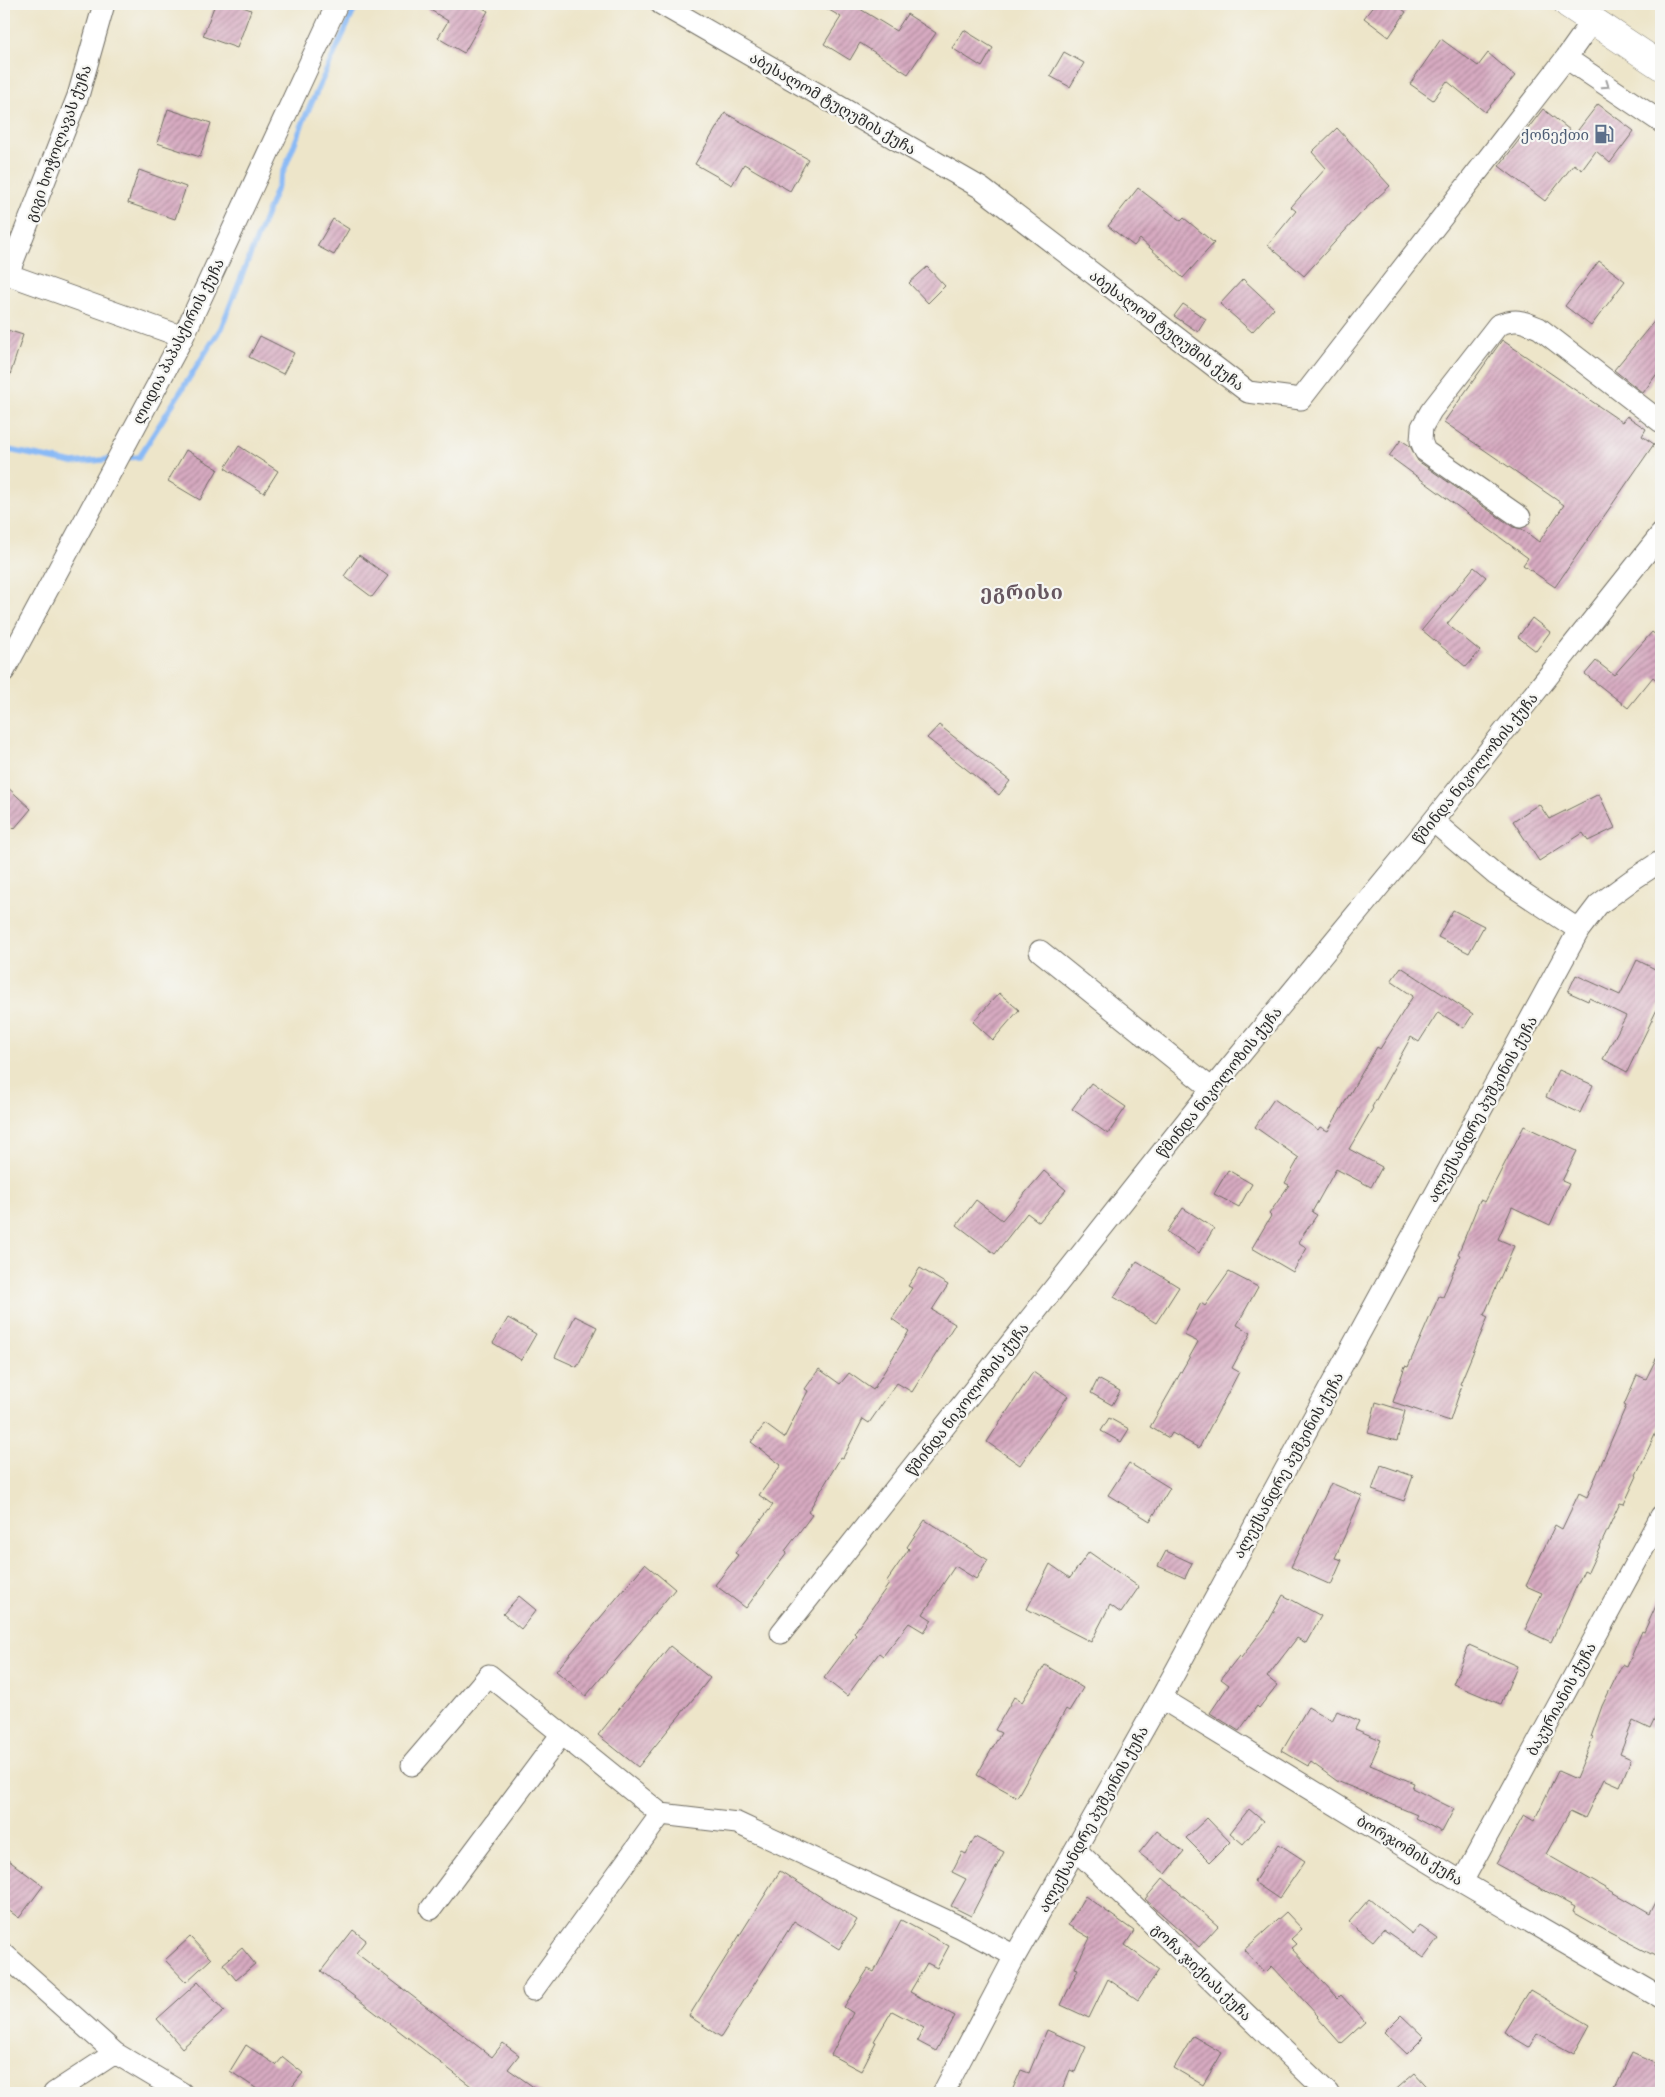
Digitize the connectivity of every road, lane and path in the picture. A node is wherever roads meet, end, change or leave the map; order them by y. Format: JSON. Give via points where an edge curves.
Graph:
{"nodes":[{"id":1,"x":104,"y":4,"type":"edge"},
{"id":2,"x":337,"y":4,"type":"edge"},
{"id":3,"x":661,"y":4,"type":"edge"},
{"id":4,"x":1568,"y":4,"type":"edge"},
{"id":5,"x":1593,"y":20,"type":"junction"},
{"id":6,"x":1566,"y":58,"type":"junction"},
{"id":7,"x":1661,"y":66,"type":"edge"},
{"id":8,"x":1661,"y":122,"type":"edge"},
{"id":9,"x":6,"y":274,"type":"edge"},
{"id":10,"x":183,"y":338,"type":"junction"},
{"id":11,"x":1661,"y":422,"type":"edge"},
{"id":12,"x":1520,"y":517,"type":"dead end"},
{"id":13,"x":1661,"y":534,"type":"edge"},
{"id":14,"x":4,"y":670,"type":"edge"},
{"id":15,"x":1433,"y":821,"type":"junction"},
{"id":16,"x":1661,"y":860,"type":"edge"},
{"id":17,"x":1579,"y":930,"type":"junction"},
{"id":18,"x":1040,"y":950,"type":"dead end"},
{"id":19,"x":1212,"y":1089,"type":"junction"},
{"id":20,"x":1661,"y":1516,"type":"edge"},
{"id":21,"x":781,"y":1633,"type":"dead end"},
{"id":22,"x":1161,"y":1698,"type":"junction"},
{"id":23,"x":561,"y":1735,"type":"junction"},
{"id":24,"x":412,"y":1765,"type":"dead end"},
{"id":25,"x":661,"y":1814,"type":"junction"},
{"id":26,"x":1077,"y":1851,"type":"junction"},
{"id":27,"x":1462,"y":1882,"type":"junction"},
{"id":28,"x":431,"y":1909,"type":"dead end"},
{"id":29,"x":4,"y":1954,"type":"edge"},
{"id":30,"x":1016,"y":1956,"type":"junction"},
{"id":31,"x":534,"y":1990,"type":"dead end"},
{"id":32,"x":1661,"y":1998,"type":"edge"},
{"id":33,"x":115,"y":2053,"type":"junction"},
{"id":34,"x":54,"y":2093,"type":"edge"},
{"id":35,"x":182,"y":2093,"type":"edge"},
{"id":36,"x":943,"y":2093,"type":"edge"},
{"id":37,"x":1328,"y":2093,"type":"edge"}],
"edges":[{"from":1,"to":9,"type":"street","name":"გიგი ხოჭოლავას ქუჩა","via":[[78,96]]},
{"from":2,"to":10,"type":"street","name":"ლიდია პაპასქირის ქუჩა"},
{"from":3,"to":6,"type":"street","name":"აბესალომ ტუღუშის ქუჩა","via":[[981,188],[1248,392],[1301,398]]},
{"from":4,"to":5,"type":"highway"},
{"from":5,"to":6,"type":"street","name":"აბესალომ ტუღუშის ქუჩა"},
{"from":5,"to":7,"type":"highway"},
{"from":6,"to":8,"type":"street","one_way":true},
{"from":9,"to":10,"type":"street","name":"გიგი ხოჭოლავას ქუჩა"},
{"from":10,"to":14,"type":"street","name":"ლიდია პაპასქირის ქუჩა"},
{"from":11,"to":12,"type":"street","via":[[1539,328],[1511,320],[1498,325],[1431,411],[1422,428],[1420,441],[1425,451]]},
{"from":13,"to":15,"type":"street","name":"წმინდა ნიკოლოზის ქუჩა"},
{"from":15,"to":17,"type":"street","via":[[1496,875]]},
{"from":15,"to":19,"type":"street","name":"წმინდა ნიკოლოზის ქუჩა"},
{"from":16,"to":17,"type":"street","name":"ალექსანდრე პუშკინის ქუჩა","via":[[1598,905]]},
{"from":17,"to":22,"type":"street","name":"ალექსანდრე პუშკინის ქუჩა"},
{"from":18,"to":19,"type":"street"},
{"from":19,"to":21,"type":"street","name":"წმინდა ნიკოლოზის ქუჩა"},
{"from":20,"to":27,"type":"street","name":"ბაკურიანის ქუჩა"},
{"from":22,"to":26,"type":"street","name":"ალექსანდრე პუშკინის ქუჩა"},
{"from":22,"to":27,"type":"street","name":"ბორჯომის ქუჩა"},
{"from":23,"to":24,"type":"street","via":[[489,1675]]},
{"from":23,"to":25,"type":"street"},
{"from":23,"to":28,"type":"street"},
{"from":25,"to":30,"type":"street","via":[[737,1823]]},
{"from":25,"to":31,"type":"street"},
{"from":26,"to":30,"type":"street","name":"ალექსანდრე პუშკინის ქუჩა"},
{"from":26,"to":37,"type":"street","name":"გოჩა ჯიქიას ქუჩა"},
{"from":27,"to":32,"type":"street","name":"ბორჯომის ქუჩა"},
{"from":29,"to":33,"type":"street"},
{"from":30,"to":36,"type":"street","name":"ალექსანდრე პუშკინის ქუჩა"},
{"from":33,"to":34,"type":"street"},
{"from":33,"to":35,"type":"street"}]}
